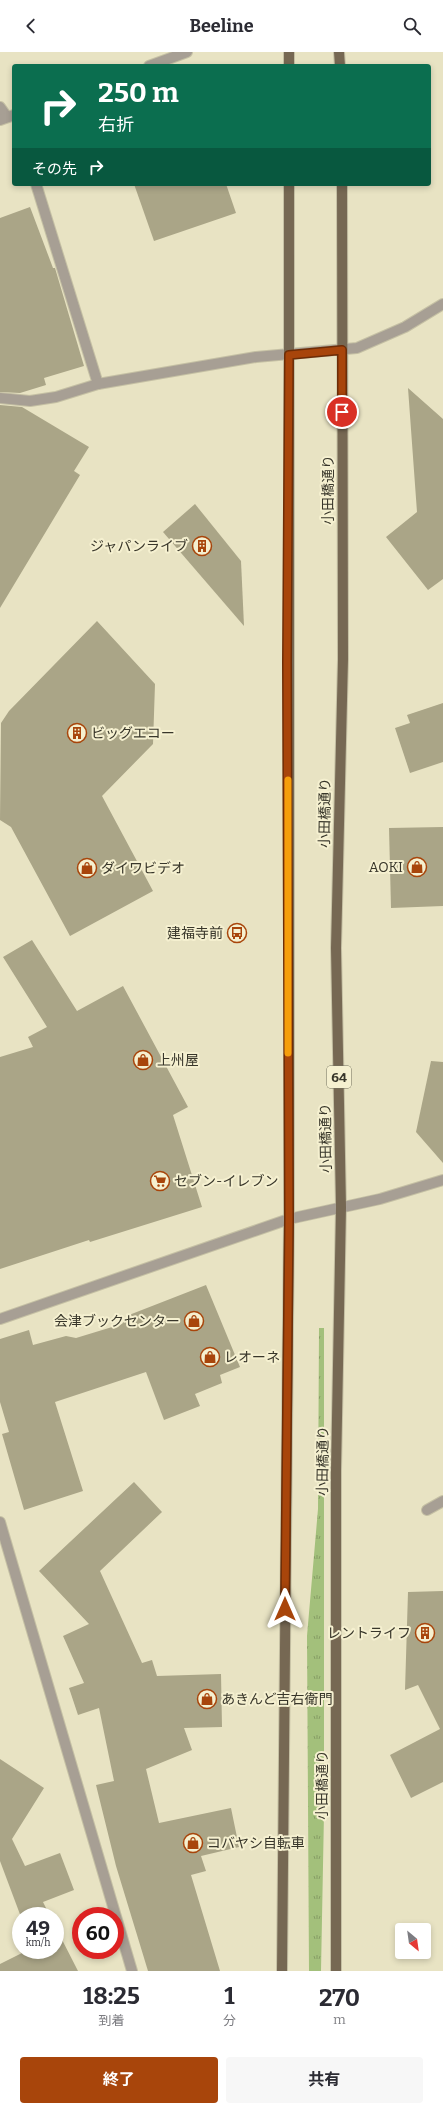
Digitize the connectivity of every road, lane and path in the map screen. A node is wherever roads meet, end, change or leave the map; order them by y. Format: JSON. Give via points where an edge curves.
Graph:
{"nodes":[{"id":1,"x":187,"y":52,"type":"edge"},
{"id":2,"x":289,"y":52,"type":"edge"},
{"id":3,"x":340,"y":52,"type":"edge"},
{"id":4,"x":154,"y":64,"type":"edge"},
{"id":5,"x":289,"y":64,"type":"edge"},
{"id":6,"x":340,"y":64,"type":"edge"},
{"id":7,"x":0,"y":107,"type":"edge"},
{"id":8,"x":7,"y":117,"type":"edge"},
{"id":9,"x":37,"y":186,"type":"edge"},
{"id":10,"x":289,"y":186,"type":"edge"},
{"id":11,"x":342,"y":186,"type":"edge"},
{"id":12,"x":443,"y":304,"type":"edge"},
{"id":13,"x":342,"y":350,"type":"junction"},
{"id":14,"x":289,"y":355,"type":"junction"},
{"id":15,"x":98,"y":384,"type":"junction"},
{"id":16,"x":0,"y":398,"type":"edge"},
{"id":17,"x":443,"y":1180,"type":"edge"},
{"id":18,"x":341,"y":1207,"type":"junction"},
{"id":19,"x":289,"y":1219,"type":"junction"},
{"id":20,"x":0,"y":1319,"type":"edge"},
{"id":21,"x":443,"y":1501,"type":"edge"},
{"id":22,"x":427,"y":1510,"type":"dead end"},
{"id":23,"x":0,"y":1522,"type":"edge"},
{"id":24,"x":132,"y":1971,"type":"edge"},
{"id":25,"x":282,"y":1971,"type":"edge"},
{"id":26,"x":336,"y":1971,"type":"edge"}],
"edges":[{"from":1,"to":4,"type":"street"},
{"from":2,"to":5,"type":"main road"},
{"from":3,"to":6,"type":"main road"},
{"from":7,"to":8,"type":"street"},
{"from":9,"to":15,"type":"street"},
{"from":10,"to":14,"type":"main road"},
{"from":11,"to":13,"type":"main road","name":"小田橋通り","number":"64"},
{"from":12,"to":13,"type":"street","via":[[405,327],[357,348]]},
{"from":13,"to":14,"type":"street"},
{"from":13,"to":18,"type":"main road","name":"小田橋通り","number":"64","via":[[343,659],[336,948]]},
{"from":14,"to":15,"type":"street","via":[[256,357]]},
{"from":14,"to":19,"type":"main road"},
{"from":15,"to":16,"type":"street","via":[[56,397],[30,400]]},
{"from":17,"to":18,"type":"street"},
{"from":18,"to":19,"type":"street"},
{"from":18,"to":26,"type":"main road","name":"小田橋通り","number":"64","via":[[336,1471]]},
{"from":19,"to":20,"type":"street"},
{"from":19,"to":25,"type":"main road"},
{"from":21,"to":22,"type":"street"},
{"from":23,"to":24,"type":"street"}]}
